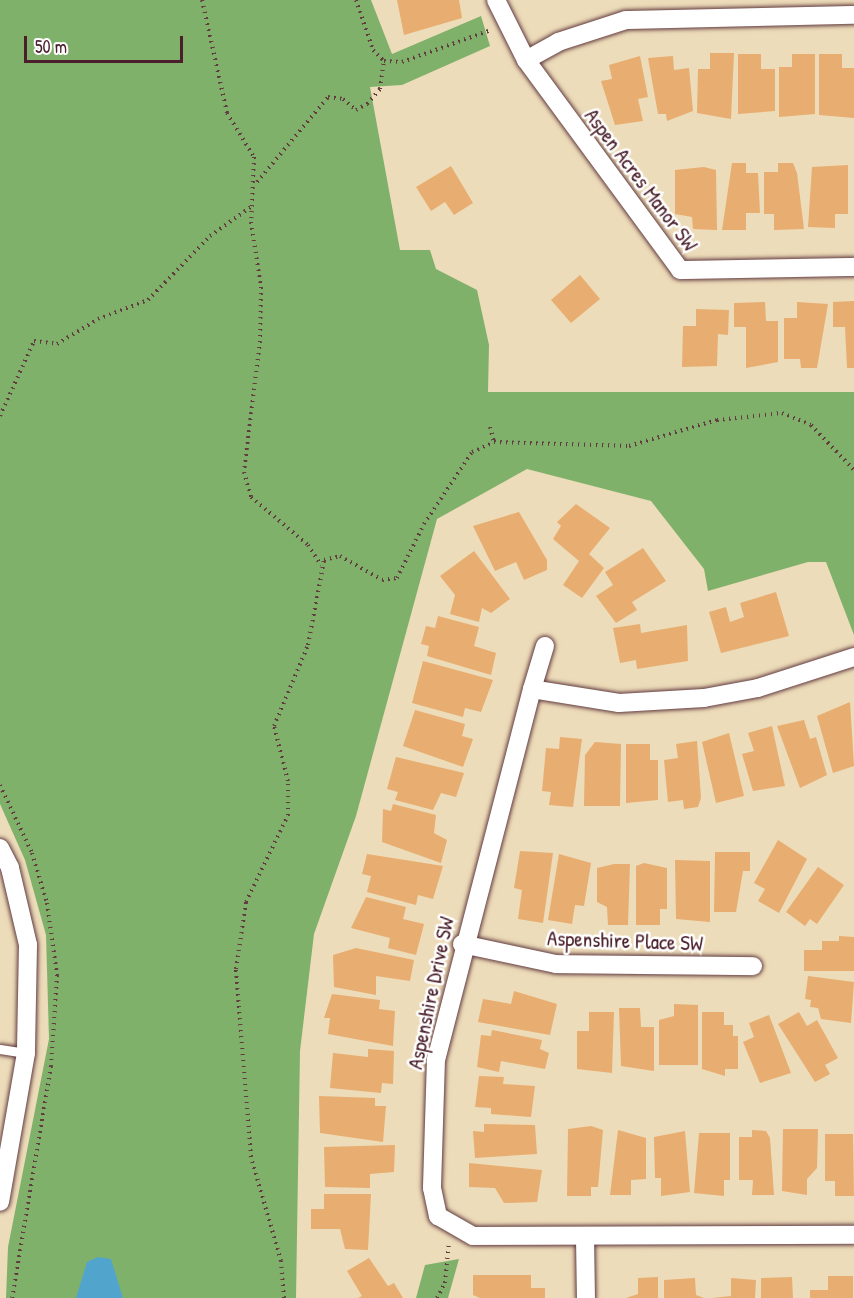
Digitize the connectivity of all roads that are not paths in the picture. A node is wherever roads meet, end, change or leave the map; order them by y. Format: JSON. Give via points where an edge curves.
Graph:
{"nodes":[{"id":1,"x":496,"y":0,"type":"edge"},
{"id":2,"x":751,"y":7,"type":"edge"},
{"id":3,"x":854,"y":15,"type":"edge"},
{"id":4,"x":526,"y":60,"type":"junction"},
{"id":5,"x":854,"y":267,"type":"edge"},
{"id":6,"x":545,"y":646,"type":"dead end"},
{"id":7,"x":854,"y":657,"type":"edge"},
{"id":8,"x":532,"y":689,"type":"junction"},
{"id":9,"x":0,"y":848,"type":"edge"},
{"id":10,"x":462,"y":944,"type":"junction"},
{"id":11,"x":753,"y":966,"type":"dead end"},
{"id":12,"x":0,"y":1048,"type":"edge"},
{"id":13,"x":27,"y":1053,"type":"junction"},
{"id":14,"x":0,"y":1202,"type":"edge"},
{"id":15,"x":854,"y":1235,"type":"edge"},
{"id":16,"x":585,"y":1237,"type":"junction"},
{"id":17,"x":586,"y":1298,"type":"edge"}],
"edges":[{"from":1,"to":4,"type":"street","name":"Aspen Acres Manor SW"},
{"from":2,"to":3,"type":"street"},
{"from":2,"to":4,"type":"street","via":[[626,20],[558,42]]},
{"from":4,"to":5,"type":"street","name":"Aspen Acres Manor SW","via":[[680,270]]},
{"from":6,"to":8,"type":"street","name":"Aspenshire Drive SW"},
{"from":7,"to":8,"type":"street","via":[[758,688],[704,699],[619,703]]},
{"from":8,"to":10,"type":"street","name":"Aspenshire Drive SW"},
{"from":9,"to":13,"type":"street","via":[[10,868],[28,945]]},
{"from":10,"to":11,"type":"street","name":"Aspenshire Place SW","via":[[565,965]]},
{"from":10,"to":16,"type":"street","name":"Aspenshire Drive SW","via":[[436,1059],[432,1188],[438,1216],[452,1228],[473,1236]]},
{"from":12,"to":13,"type":"lane"},
{"from":13,"to":14,"type":"street"},
{"from":15,"to":16,"type":"street"},
{"from":16,"to":17,"type":"street"}]}
